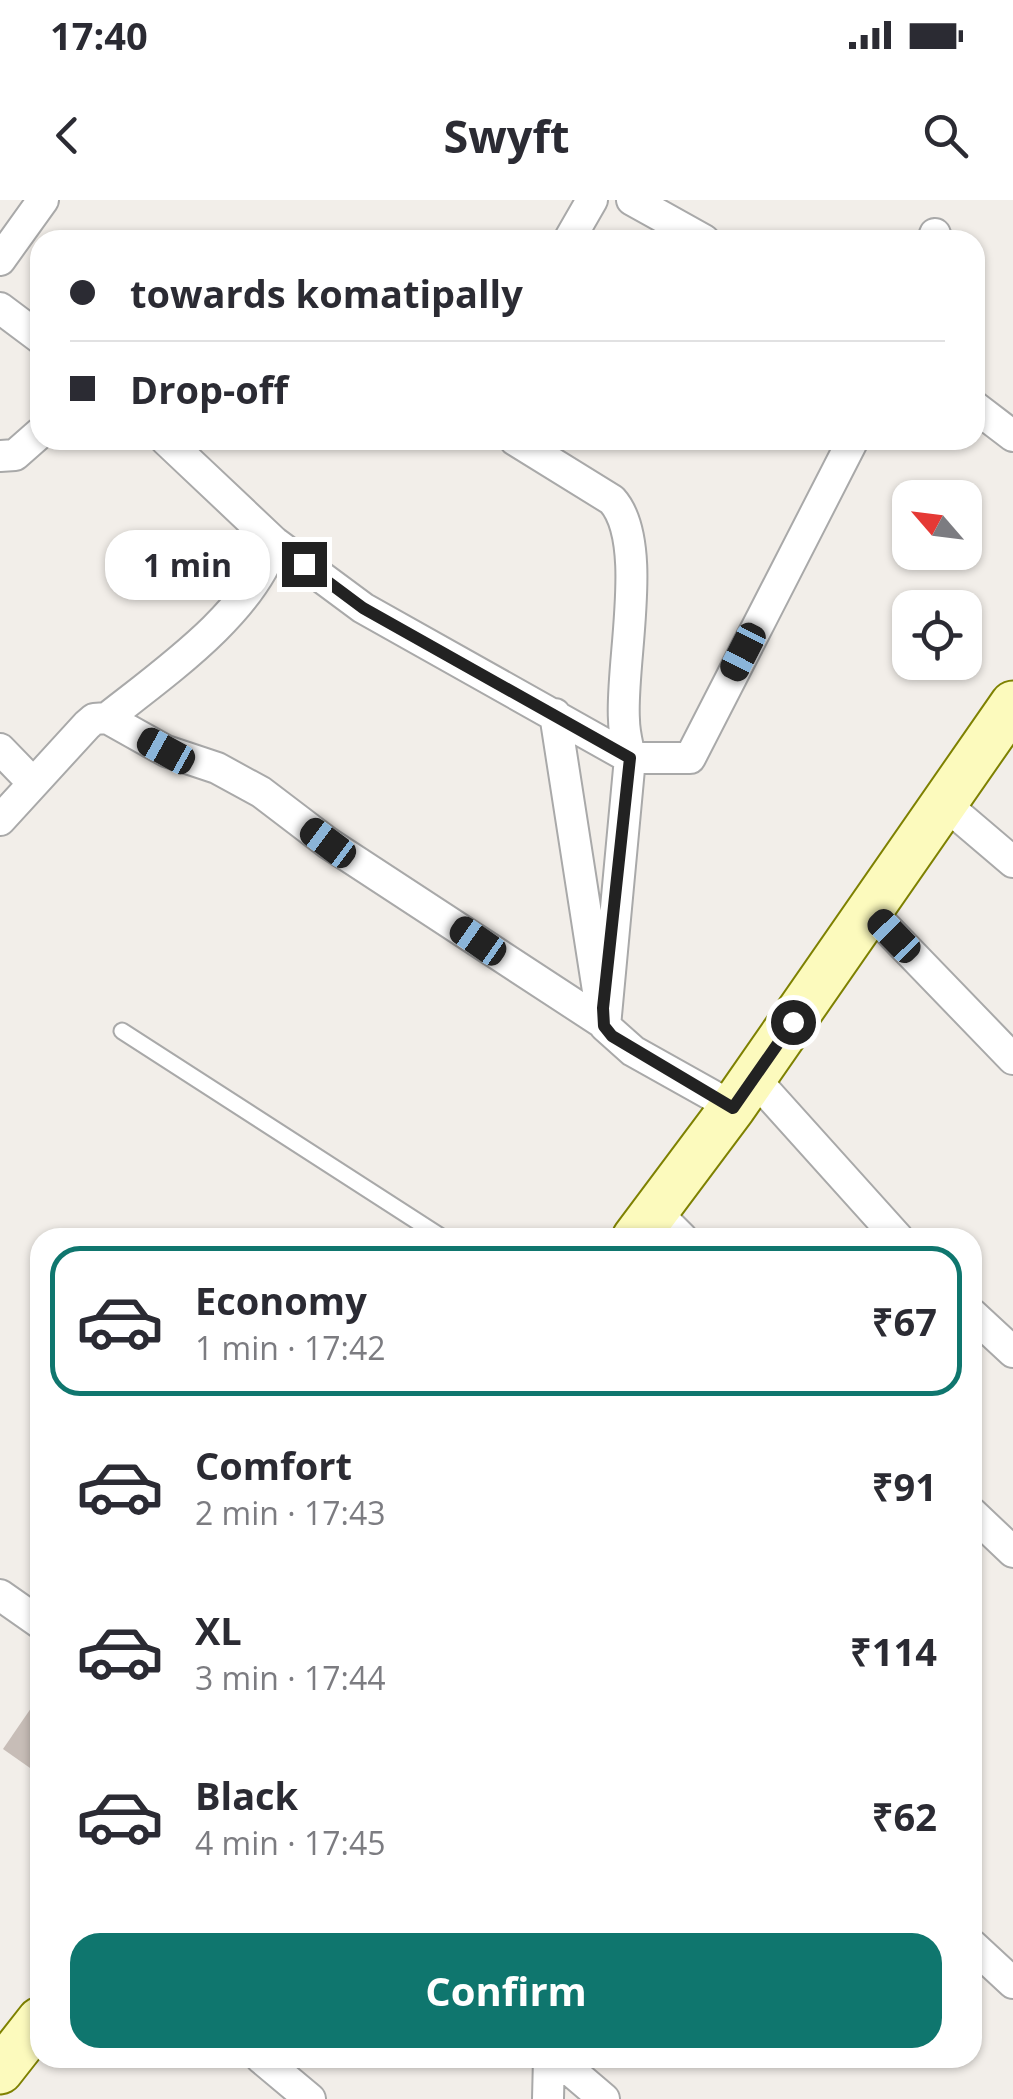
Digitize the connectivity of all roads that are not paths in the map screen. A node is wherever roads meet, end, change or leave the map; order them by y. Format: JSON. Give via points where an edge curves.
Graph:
{"nodes":[{"id":1,"x":42,"y":200,"type":"edge"},
{"id":2,"x":592,"y":200,"type":"edge"},
{"id":3,"x":632,"y":200,"type":"edge"},
{"id":4,"x":576,"y":230,"type":"edge"},
{"id":5,"x":686,"y":230,"type":"edge"},
{"id":6,"x":0,"y":260,"type":"edge"},
{"id":7,"x":0,"y":308,"type":"edge"},
{"id":8,"x":30,"y":330,"type":"edge"},
{"id":9,"x":985,"y":415,"type":"edge"},
{"id":10,"x":1013,"y":436,"type":"edge"},
{"id":11,"x":30,"y":442,"type":"edge"},
{"id":12,"x":177,"y":450,"type":"edge"},
{"id":13,"x":531,"y":450,"type":"edge"},
{"id":14,"x":848,"y":450,"type":"edge"},
{"id":15,"x":0,"y":456,"type":"edge"},
{"id":16,"x":274,"y":542,"type":"junction"},
{"id":17,"x":1013,"y":704,"type":"edge"},
{"id":18,"x":555,"y":714,"type":"junction"},
{"id":19,"x":108,"y":718,"type":"junction"},
{"id":20,"x":0,"y":750,"type":"edge"},
{"id":21,"x":630,"y":758,"type":"junction"},
{"id":22,"x":32,"y":782,"type":"junction"},
{"id":23,"x":946,"y":805,"type":"junction"},
{"id":24,"x":0,"y":820,"type":"edge"},
{"id":25,"x":1013,"y":862,"type":"edge"},
{"id":26,"x":871,"y":912,"type":"junction"},
{"id":27,"x":122,"y":1031,"type":"dead end"},
{"id":28,"x":1013,"y":1059,"type":"edge"},
{"id":29,"x":744,"y":1093,"type":"junction"},
{"id":30,"x":427,"y":1228,"type":"edge"},
{"id":31,"x":658,"y":1228,"type":"edge"},
{"id":32,"x":887,"y":1228,"type":"edge"},
{"id":33,"x":982,"y":1323,"type":"edge"},
{"id":34,"x":1013,"y":1352,"type":"edge"},
{"id":35,"x":982,"y":1523,"type":"edge"},
{"id":36,"x":1013,"y":1552,"type":"edge"},
{"id":37,"x":0,"y":1596,"type":"edge"},
{"id":38,"x":30,"y":1616,"type":"edge"},
{"id":39,"x":982,"y":1955,"type":"edge"},
{"id":40,"x":1013,"y":1983,"type":"edge"},
{"id":41,"x":30,"y":2033,"type":"edge"},
{"id":42,"x":273,"y":2068,"type":"edge"},
{"id":43,"x":551,"y":2068,"type":"edge"},
{"id":44,"x":565,"y":2068,"type":"edge"},
{"id":45,"x":0,"y":2071,"type":"edge"},
{"id":46,"x":310,"y":2099,"type":"edge"},
{"id":47,"x":548,"y":2099,"type":"edge"},
{"id":48,"x":604,"y":2099,"type":"edge"}],
"edges":[{"from":1,"to":6,"type":"street"},
{"from":2,"to":4,"type":"street"},
{"from":3,"to":5,"type":"street"},
{"from":7,"to":8,"type":"street"},
{"from":9,"to":10,"type":"street"},
{"from":11,"to":15,"type":"street","via":[[15,455]]},
{"from":12,"to":16,"type":"street"},
{"from":13,"to":21,"type":"street","via":[[623,512],[629,541],[624,719]]},
{"from":14,"to":21,"type":"street","via":[[690,758]]},
{"from":16,"to":18,"type":"street","via":[[363,608]]},
{"from":16,"to":19,"type":"street","via":[[265,571],[188,654]]},
{"from":17,"to":23,"type":"street"},
{"from":18,"to":19,"type":"street","via":[[602,1023],[261,792]]},
{"from":18,"to":21,"type":"street"},
{"from":19,"to":22,"type":"street","via":[[94,719]]},
{"from":20,"to":22,"type":"street"},
{"from":21,"to":29,"type":"street","via":[[604,1026],[632,1051]]},
{"from":22,"to":24,"type":"street"},
{"from":23,"to":25,"type":"street"},
{"from":23,"to":26,"type":"street"},
{"from":26,"to":28,"type":"street"},
{"from":26,"to":29,"type":"street"},
{"from":27,"to":30,"type":"lane"},
{"from":29,"to":31,"type":"street"},
{"from":29,"to":32,"type":"street"},
{"from":33,"to":34,"type":"street"},
{"from":35,"to":36,"type":"street"},
{"from":37,"to":38,"type":"street"},
{"from":39,"to":40,"type":"street"},
{"from":41,"to":45,"type":"street"},
{"from":42,"to":46,"type":"street"},
{"from":43,"to":47,"type":"street"},
{"from":44,"to":48,"type":"street"}]}
